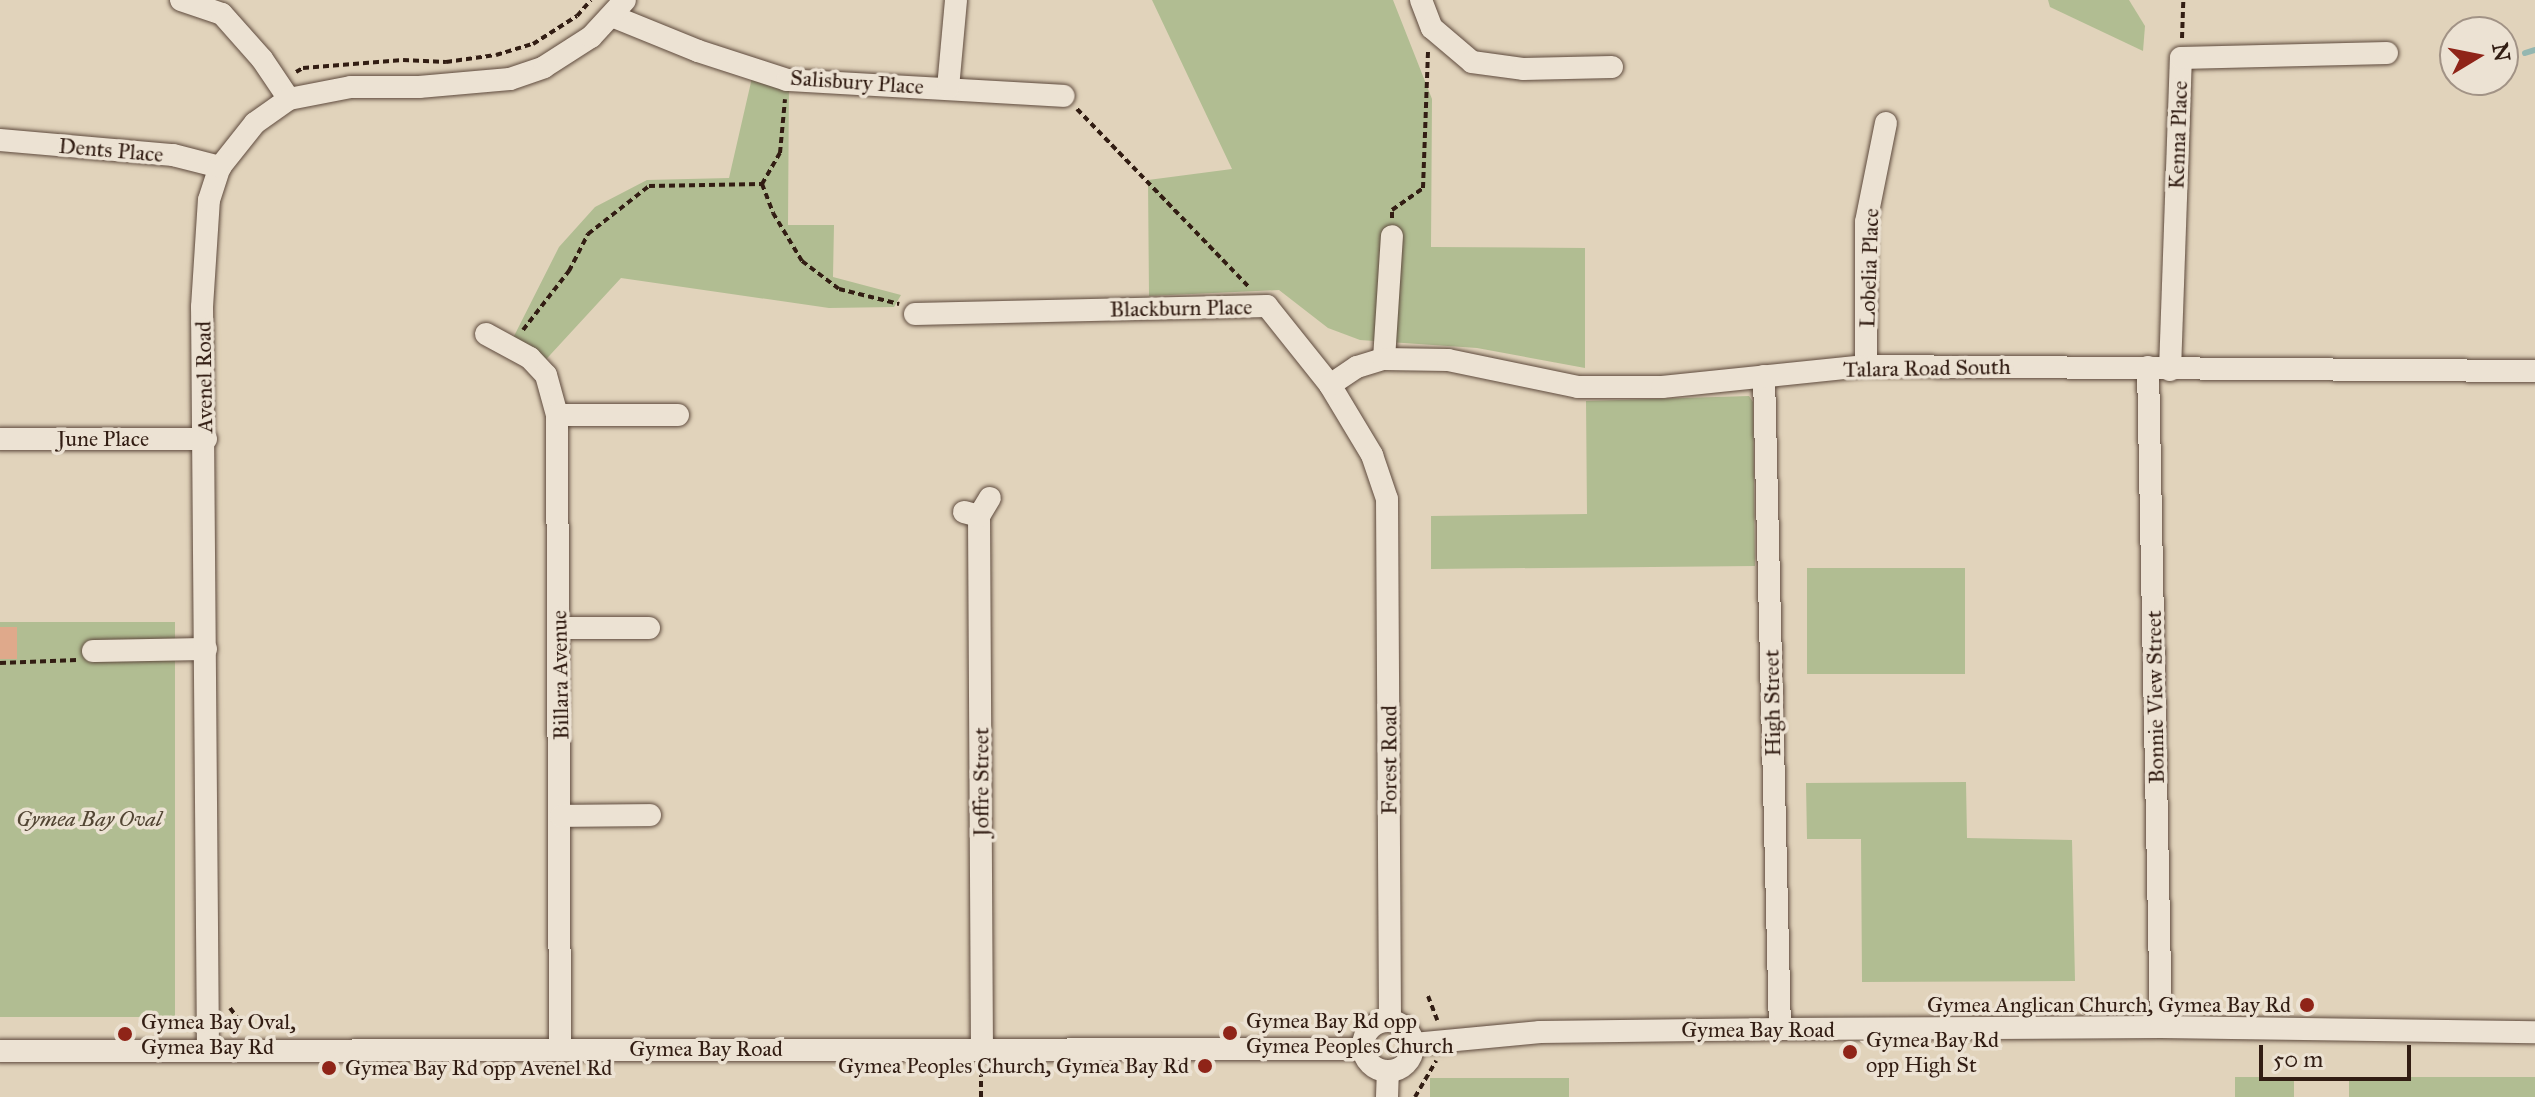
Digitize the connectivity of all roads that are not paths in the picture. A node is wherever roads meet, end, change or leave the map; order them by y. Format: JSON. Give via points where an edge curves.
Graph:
{"nodes":[{"id":1,"x":181,"y":0,"type":"edge"},
{"id":2,"x":956,"y":0,"type":"edge"},
{"id":3,"x":1421,"y":0,"type":"edge"},
{"id":4,"x":618,"y":8,"type":"edge"},
{"id":5,"x":2387,"y":53,"type":"dead end"},
{"id":6,"x":1612,"y":67,"type":"dead end"},
{"id":7,"x":948,"y":88,"type":"junction"},
{"id":8,"x":1064,"y":96,"type":"road end"},
{"id":9,"x":289,"y":99,"type":"junction"},
{"id":10,"x":1886,"y":123,"type":"dead end"},
{"id":11,"x":0,"y":140,"type":"edge"},
{"id":12,"x":220,"y":167,"type":"junction"},
{"id":13,"x":1392,"y":236,"type":"road end"},
{"id":14,"x":915,"y":314,"type":"road end"},
{"id":15,"x":486,"y":334,"type":"dead end"},
{"id":16,"x":1384,"y":359,"type":"junction"},
{"id":17,"x":1866,"y":366,"type":"junction"},
{"id":18,"x":2159,"y":368,"type":"junction"},
{"id":19,"x":2535,"y":371,"type":"edge"},
{"id":20,"x":1764,"y":376,"type":"junction"},
{"id":21,"x":1330,"y":385,"type":"junction"},
{"id":22,"x":557,"y":415,"type":"junction"},
{"id":23,"x":678,"y":415,"type":"dead end"},
{"id":24,"x":0,"y":439,"type":"edge"},
{"id":25,"x":206,"y":439,"type":"junction"},
{"id":26,"x":1387,"y":499,"type":"joint"},
{"id":27,"x":978,"y":509,"type":"dead end"},
{"id":28,"x":559,"y":628,"type":"junction"},
{"id":29,"x":649,"y":628,"type":"dead end"},
{"id":30,"x":206,"y":649,"type":"junction"},
{"id":31,"x":93,"y":651,"type":"road end"},
{"id":32,"x":650,"y":815,"type":"dead end"},
{"id":33,"x":561,"y":816,"type":"junction"},
{"id":34,"x":1390,"y":1021,"type":"junction"},
{"id":35,"x":2161,"y":1027,"type":"junction"},
{"id":36,"x":1780,"y":1029,"type":"junction"},
{"id":37,"x":2535,"y":1032,"type":"edge"},
{"id":38,"x":1414,"y":1044,"type":"junction"},
{"id":39,"x":982,"y":1047,"type":"junction"},
{"id":40,"x":1363,"y":1049,"type":"junction"},
{"id":41,"x":560,"y":1050,"type":"junction"},
{"id":42,"x":0,"y":1051,"type":"edge"},
{"id":43,"x":208,"y":1051,"type":"junction"},
{"id":44,"x":1388,"y":1071,"type":"junction"},
{"id":45,"x":1387,"y":1097,"type":"edge"}],
"edges":[{"from":1,"to":9,"type":"street","via":[[222,14]]},
{"from":2,"to":7,"type":"street"},
{"from":3,"to":6,"type":"street","via":[[1432,28],[1472,62],[1523,69]]},
{"from":4,"to":7,"type":"street","name":"Salisbury Place","via":[[698,51],[787,80]]},
{"from":4,"to":9,"type":"street","name":"Avenel Road","via":[[567,53],[510,79],[351,87]]},
{"from":5,"to":18,"type":"street","name":"Kenna Place","via":[[2181,58]]},
{"from":7,"to":8,"type":"street","name":"Salisbury Place"},
{"from":9,"to":12,"type":"street","name":"Avenel Road","via":[[255,123]]},
{"from":10,"to":17,"type":"street","name":"Lobelia Place","via":[[1866,222]]},
{"from":11,"to":12,"type":"street","name":"Dents Place","via":[[173,155]]},
{"from":12,"to":25,"type":"street","name":"Avenel Road","via":[[209,200],[202,307]]},
{"from":13,"to":16,"type":"street"},
{"from":14,"to":21,"type":"street","name":"Blackburn Place","via":[[1267,306]]},
{"from":15,"to":22,"type":"street","name":"Billara Avenue","via":[[530,358],[546,375]]},
{"from":16,"to":20,"type":"street","name":"Talara Road South","via":[[1448,360],[1578,387],[1662,387]]},
{"from":16,"to":21,"type":"street","name":"Talara Road South","via":[[1357,367]]},
{"from":17,"to":18,"type":"street","name":"Talara Road South"},
{"from":17,"to":20,"type":"street","name":"Talara Road South"},
{"from":18,"to":19,"type":"street","name":"Talara Road South"},
{"from":18,"to":35,"type":"street","name":"Bonnie View Street"},
{"from":20,"to":36,"type":"street","name":"High Street"},
{"from":21,"to":26,"type":"street","name":"Blackburn Place","via":[[1372,455]]},
{"from":22,"to":23,"type":"street"},
{"from":22,"to":28,"type":"street","name":"Billara Avenue"},
{"from":24,"to":25,"type":"street","name":"June Place"},
{"from":25,"to":30,"type":"street","name":"Avenel Road"},
{"from":26,"to":34,"type":"street","name":"Forest Road"},
{"from":27,"to":39,"type":"street","name":"Joffre Street"},
{"from":28,"to":29,"type":"street"},
{"from":28,"to":33,"type":"street","name":"Billara Avenue"},
{"from":30,"to":31,"type":"street"},
{"from":30,"to":43,"type":"street","name":"Avenel Road"},
{"from":32,"to":33,"type":"street"},
{"from":33,"to":41,"type":"street","name":"Billara Avenue"},
{"from":34,"to":38,"type":"street","via":[[1403,1026]]},
{"from":34,"to":40,"type":"street","via":[[1373,1025]]},
{"from":35,"to":36,"type":"street","name":"Gymea Bay Road"},
{"from":35,"to":37,"type":"street","name":"Gymea Bay Road"},
{"from":36,"to":38,"type":"street","name":"Gymea Bay Road","via":[[1540,1032]]},
{"from":38,"to":44,"type":"street","via":[[1403,1066]]},
{"from":39,"to":40,"type":"street","name":"Gymea Bay Road"},
{"from":39,"to":41,"type":"street","name":"Gymea Bay Road"},
{"from":40,"to":44,"type":"street","via":[[1369,1062]]},
{"from":41,"to":43,"type":"street","name":"Gymea Bay Road"},
{"from":42,"to":43,"type":"street","name":"Gymea Bay Road"},
{"from":44,"to":45,"type":"street"}]}
